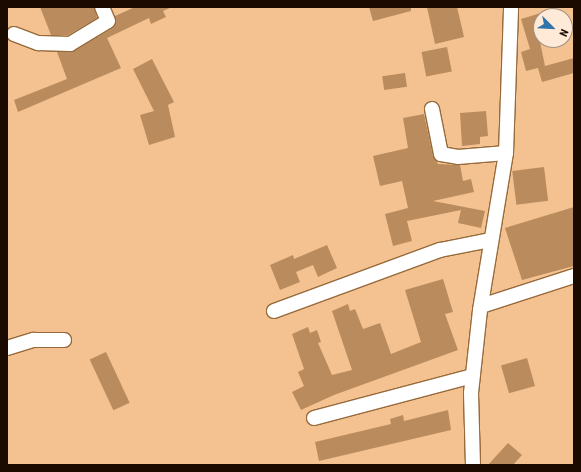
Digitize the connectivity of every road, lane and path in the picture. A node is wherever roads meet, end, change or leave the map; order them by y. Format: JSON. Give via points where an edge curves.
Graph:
{"nodes":[{"id":1,"x":102,"y":7,"type":"edge"},
{"id":2,"x":511,"y":7,"type":"edge"},
{"id":3,"x":14,"y":34,"type":"dead end"},
{"id":4,"x":432,"y":109,"type":"dead end"},
{"id":5,"x":506,"y":153,"type":"junction"},
{"id":6,"x":491,"y":240,"type":"junction"},
{"id":7,"x":574,"y":276,"type":"edge"},
{"id":8,"x":481,"y":306,"type":"junction"},
{"id":9,"x":274,"y":311,"type":"dead end"},
{"id":10,"x":64,"y":340,"type":"dead end"},
{"id":11,"x":7,"y":348,"type":"edge"},
{"id":12,"x":473,"y":376,"type":"junction"},
{"id":13,"x":314,"y":418,"type":"dead end"},
{"id":14,"x":473,"y":465,"type":"edge"}],
"edges":[{"from":1,"to":3,"type":"street","via":[[108,21],[70,44],[38,43]]},
{"from":2,"to":5,"type":"street"},
{"from":4,"to":5,"type":"street","via":[[441,154],[458,157]]},
{"from":5,"to":6,"type":"street"},
{"from":6,"to":8,"type":"street"},
{"from":6,"to":9,"type":"street","via":[[440,250]]},
{"from":7,"to":8,"type":"street"},
{"from":8,"to":12,"type":"street"},
{"from":10,"to":11,"type":"street","via":[[34,340]]},
{"from":12,"to":13,"type":"street"},
{"from":12,"to":14,"type":"street"}]}
